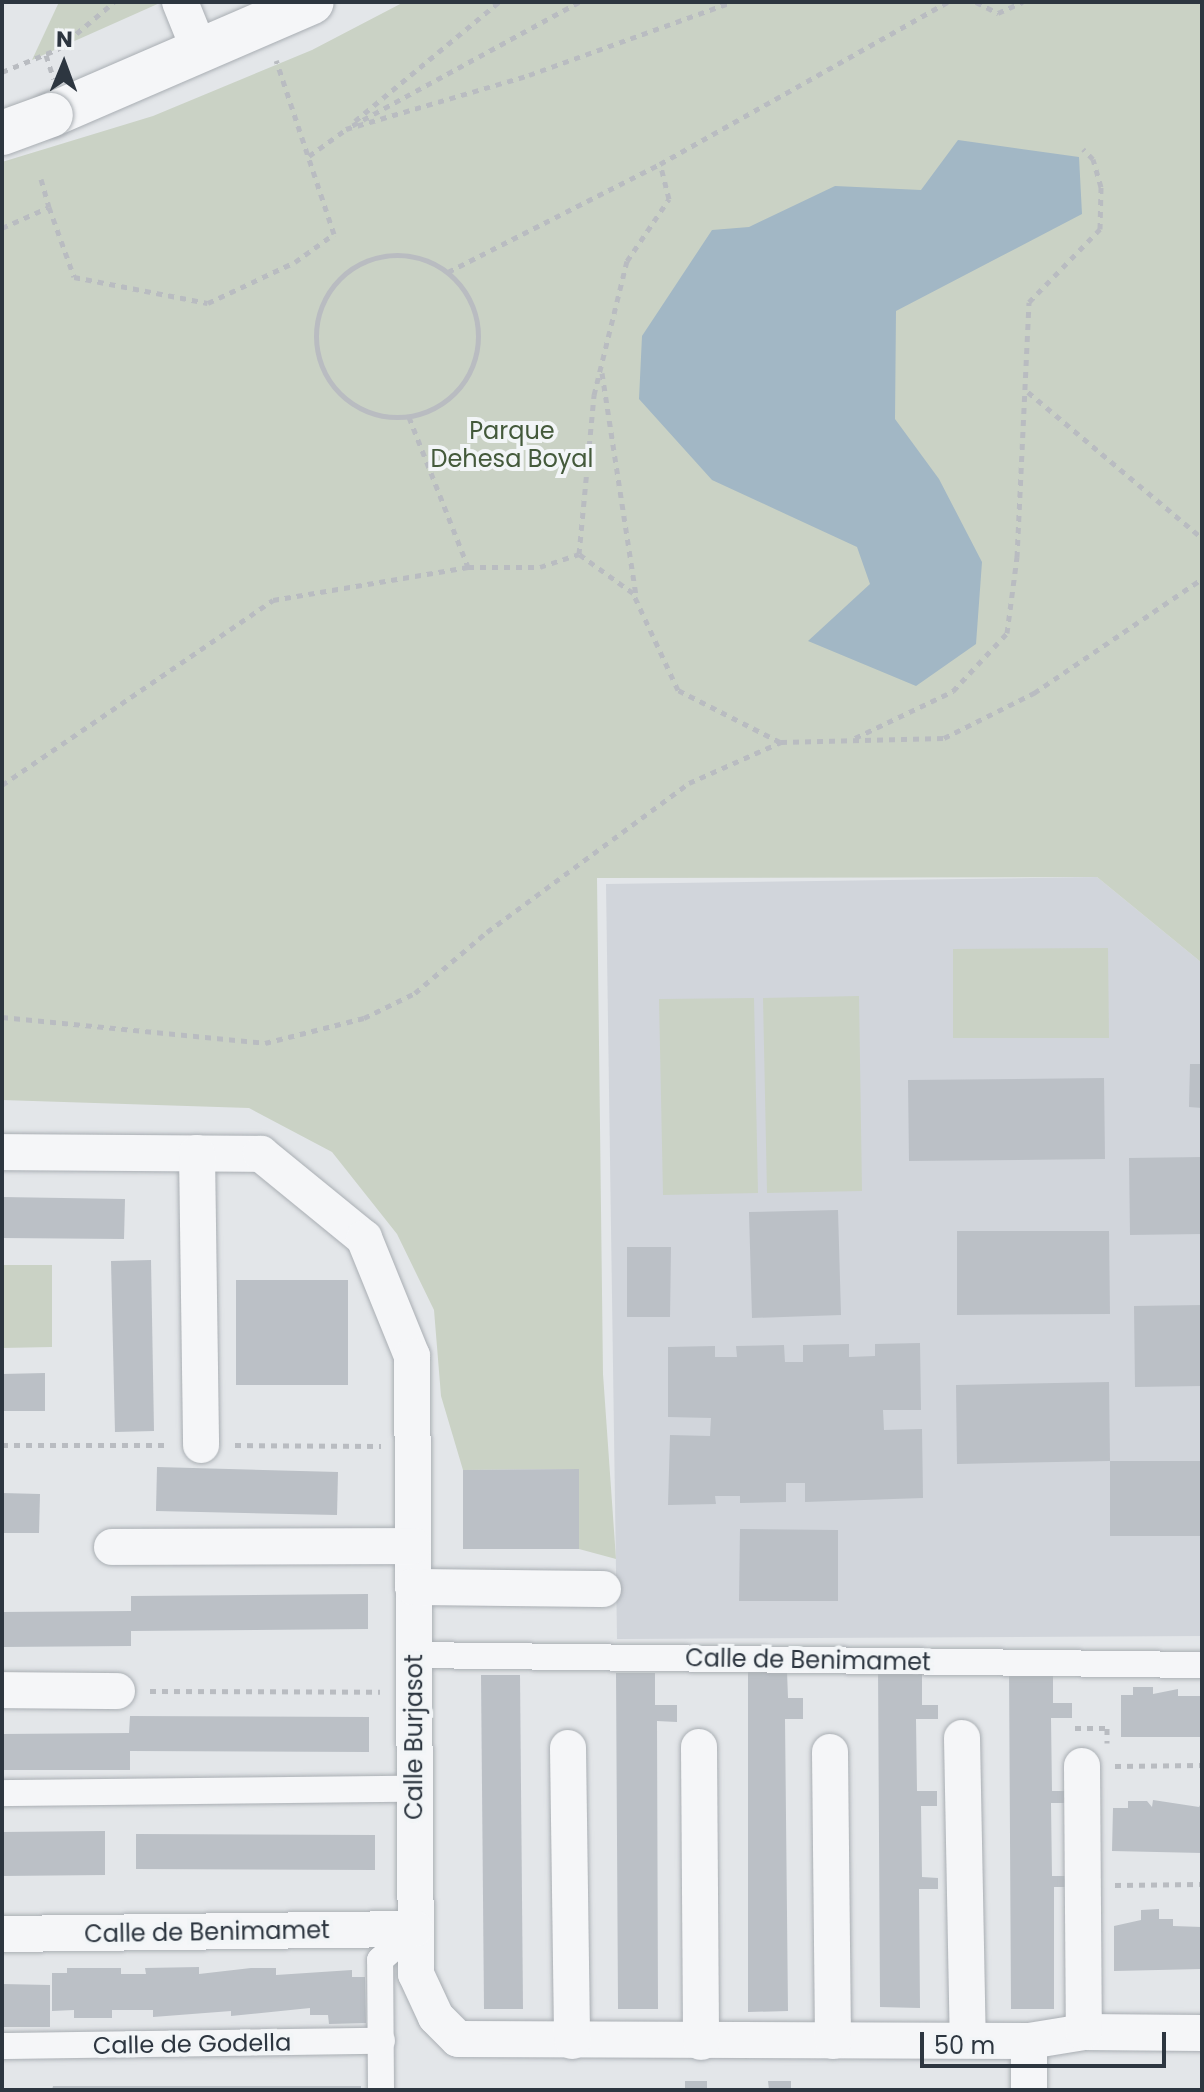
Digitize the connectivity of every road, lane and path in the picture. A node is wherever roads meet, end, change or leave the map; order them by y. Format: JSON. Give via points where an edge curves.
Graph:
{"nodes":[{"id":1,"x":114,"y":2,"type":"edge"},
{"id":2,"x":271,"y":2,"type":"edge"},
{"id":3,"x":312,"y":2,"type":"edge"},
{"id":4,"x":499,"y":2,"type":"edge"},
{"id":5,"x":579,"y":2,"type":"edge"},
{"id":6,"x":732,"y":2,"type":"edge"},
{"id":7,"x":947,"y":2,"type":"edge"},
{"id":8,"x":976,"y":2,"type":"edge"},
{"id":9,"x":1023,"y":2,"type":"edge"},
{"id":10,"x":186,"y":18,"type":"edge"},
{"id":11,"x":276,"y":60,"type":"dead end"},
{"id":12,"x":2,"y":72,"type":"edge"},
{"id":13,"x":48,"y":104,"type":"junction"},
{"id":14,"x":2,"y":108,"type":"edge"},
{"id":15,"x":346,"y":129,"type":"junction"},
{"id":16,"x":2,"y":133,"type":"edge"},
{"id":17,"x":1083,"y":149,"type":"dead end"},
{"id":18,"x":309,"y":156,"type":"junction"},
{"id":19,"x":660,"y":164,"type":"junction"},
{"id":20,"x":41,"y":179,"type":"dead end"},
{"id":21,"x":49,"y":207,"type":"junction"},
{"id":22,"x":2,"y":228,"type":"edge"},
{"id":23,"x":448,"y":272,"type":"junction"},
{"id":24,"x":601,"y":369,"type":"junction"},
{"id":25,"x":1027,"y":392,"type":"junction"},
{"id":26,"x":409,"y":417,"type":"junction"},
{"id":27,"x":1202,"y":538,"type":"edge"},
{"id":28,"x":579,"y":554,"type":"junction"},
{"id":29,"x":468,"y":567,"type":"junction"},
{"id":30,"x":1202,"y":579,"type":"edge"},
{"id":31,"x":636,"y":601,"type":"junction"},
{"id":32,"x":850,"y":741,"type":"junction"},
{"id":33,"x":781,"y":742,"type":"junction"},
{"id":34,"x":2,"y":785,"type":"edge"},
{"id":35,"x":2,"y":1017,"type":"edge"},
{"id":36,"x":2,"y":1152,"type":"edge"},
{"id":37,"x":197,"y":1153,"type":"junction"},
{"id":38,"x":201,"y":1445,"type":"dead end"},
{"id":39,"x":413,"y":1546,"type":"junction"},
{"id":40,"x":112,"y":1547,"type":"dead end"},
{"id":41,"x":413,"y":1587,"type":"junction"},
{"id":42,"x":603,"y":1589,"type":"dead end"},
{"id":43,"x":414,"y":1655,"type":"junction"},
{"id":44,"x":1202,"y":1665,"type":"edge"},
{"id":45,"x":2,"y":1690,"type":"edge"},
{"id":46,"x":117,"y":1691,"type":"joint"},
{"id":47,"x":414,"y":1692,"type":"junction"},
{"id":48,"x":962,"y":1738,"type":"dead end"},
{"id":49,"x":699,"y":1747,"type":"dead end"},
{"id":50,"x":568,"y":1748,"type":"dead end"},
{"id":51,"x":830,"y":1752,"type":"dead end"},
{"id":52,"x":1202,"y":1765,"type":"edge"},
{"id":53,"x":1082,"y":1766,"type":"joint"},
{"id":54,"x":414,"y":1789,"type":"junction"},
{"id":55,"x":2,"y":1793,"type":"edge"},
{"id":56,"x":1202,"y":1884,"type":"edge"},
{"id":57,"x":1082,"y":1885,"type":"junction"},
{"id":58,"x":415,"y":1929,"type":"junction"},
{"id":59,"x":2,"y":1934,"type":"edge"},
{"id":60,"x":1084,"y":2032,"type":"junction"},
{"id":61,"x":1202,"y":2033,"type":"edge"},
{"id":62,"x":968,"y":2038,"type":"junction"},
{"id":63,"x":382,"y":2041,"type":"junction"},
{"id":64,"x":572,"y":2041,"type":"junction"},
{"id":65,"x":833,"y":2041,"type":"junction"},
{"id":66,"x":1029,"y":2041,"type":"junction"},
{"id":67,"x":701,"y":2042,"type":"junction"},
{"id":68,"x":2,"y":2046,"type":"edge"},
{"id":69,"x":381,"y":2090,"type":"edge"},
{"id":70,"x":1029,"y":2090,"type":"edge"}],
"edges":[{"from":1,"to":12,"type":"path","bridge":true,"via":[[58,49]]},
{"from":2,"to":10,"type":"street"},
{"from":3,"to":13,"type":"street"},
{"from":4,"to":15,"type":"path"},
{"from":5,"to":15,"type":"path"},
{"from":6,"to":15,"type":"path","via":[[529,75]]},
{"from":7,"to":19,"type":"path"},
{"from":8,"to":9,"type":"path","via":[[998,13]]},
{"from":10,"to":13,"type":"street"},
{"from":11,"to":18,"type":"path"},
{"from":13,"to":14,"type":"street"},
{"from":13,"to":16,"type":"street","bridge":true},
{"from":15,"to":18,"type":"path"},
{"from":17,"to":25,"type":"path","via":[[1093,159],[1101,187],[1100,229],[1029,302]]},
{"from":18,"to":21,"type":"path","via":[[334,234],[295,262],[208,303],[74,277]]},
{"from":19,"to":23,"type":"path"},
{"from":19,"to":24,"type":"path","via":[[669,199],[627,261]]},
{"from":20,"to":21,"type":"path"},
{"from":21,"to":22,"type":"path"},
{"from":23,"to":26,"type":"path","via":[[466,292],[477,317],[479,344],[472,370],[457,393],[435,409]]},
{"from":23,"to":26,"type":"path","via":[[424,259],[371,259],[330,291],[318,315],[319,355],[336,391],[382,417]]},
{"from":24,"to":28,"type":"path"},
{"from":24,"to":31,"type":"path"},
{"from":25,"to":27,"type":"path"},
{"from":25,"to":32,"type":"path","via":[[1007,633],[953,691]]},
{"from":26,"to":29,"type":"path"},
{"from":28,"to":29,"type":"path","via":[[540,567]]},
{"from":28,"to":31,"type":"path"},
{"from":29,"to":34,"type":"path","via":[[273,600]]},
{"from":30,"to":32,"type":"path","via":[[1034,693],[944,738]]},
{"from":31,"to":33,"type":"path","via":[[678,690]]},
{"from":32,"to":33,"type":"path"},
{"from":33,"to":35,"type":"path","via":[[689,783],[487,932],[415,993],[364,1018],[265,1043]]},
{"from":36,"to":37,"type":"street","name":"Calle Burjasot"},
{"from":37,"to":38,"type":"street"},
{"from":37,"to":39,"type":"street","name":"Calle Burjasot","via":[[261,1154],[364,1238],[412,1356]]},
{"from":39,"to":40,"type":"street"},
{"from":39,"to":41,"type":"street","name":"Calle Burjasot"},
{"from":41,"to":42,"type":"street"},
{"from":41,"to":43,"type":"street","name":"Calle Burjasot"},
{"from":43,"to":44,"type":"street","name":"Calle de Benimamet"},
{"from":43,"to":47,"type":"street","name":"Calle Burjasot"},
{"from":45,"to":46,"type":"street"},
{"from":46,"to":47,"type":"path"},
{"from":47,"to":54,"type":"street","name":"Calle Burjasot"},
{"from":48,"to":62,"type":"street"},
{"from":49,"to":67,"type":"street"},
{"from":50,"to":64,"type":"street"},
{"from":51,"to":65,"type":"street"},
{"from":52,"to":53,"type":"path"},
{"from":53,"to":57,"type":"street"},
{"from":54,"to":55,"type":"street"},
{"from":54,"to":58,"type":"street","name":"Calle Burjasot"},
{"from":56,"to":57,"type":"path"},
{"from":57,"to":60,"type":"street"},
{"from":58,"to":59,"type":"street","name":"Calle de Benimamet"},
{"from":58,"to":63,"type":"street","via":[[380,1960]]},
{"from":58,"to":64,"type":"street","via":[[420,1990],[458,2039]]},
{"from":60,"to":61,"type":"street"},
{"from":60,"to":66,"type":"street"},
{"from":62,"to":65,"type":"street"},
{"from":62,"to":66,"type":"street"},
{"from":63,"to":68,"type":"street","name":"Calle de Godella"},
{"from":63,"to":69,"type":"street"},
{"from":64,"to":67,"type":"street"},
{"from":65,"to":67,"type":"street"},
{"from":66,"to":70,"type":"street"}]}
